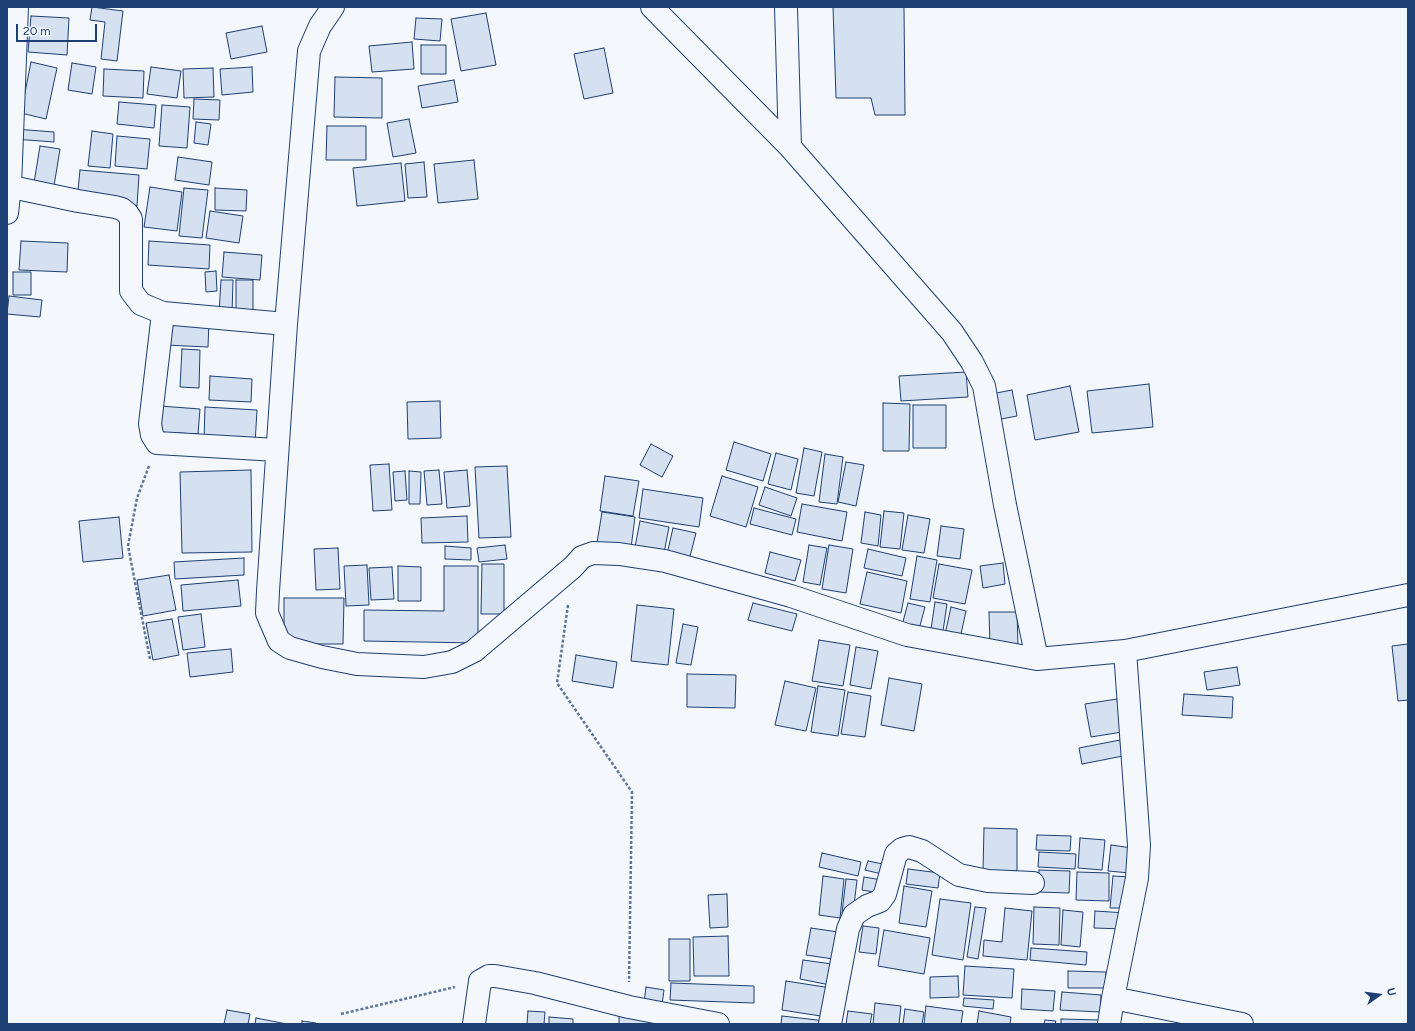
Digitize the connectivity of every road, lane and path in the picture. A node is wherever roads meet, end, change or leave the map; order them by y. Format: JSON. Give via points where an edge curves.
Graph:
{"nodes":[{"id":1,"x":17,"y":7,"type":"edge"},
{"id":2,"x":334,"y":7,"type":"edge"},
{"id":3,"x":652,"y":7,"type":"edge"},
{"id":4,"x":786,"y":7,"type":"edge"},
{"id":5,"x":790,"y":148,"type":"junction"},
{"id":6,"x":8,"y":186,"type":"edge"},
{"id":7,"x":7,"y":213,"type":"edge"},
{"id":8,"x":163,"y":313,"type":"junction"},
{"id":9,"x":286,"y":324,"type":"junction"},
{"id":10,"x":157,"y":443,"type":"junction"},
{"id":11,"x":276,"y":450,"type":"junction"},
{"id":12,"x":573,"y":567,"type":"junction"},
{"id":13,"x":1408,"y":595,"type":"edge"},
{"id":14,"x":1125,"y":651,"type":"junction"},
{"id":15,"x":150,"y":659,"type":"dead end"},
{"id":16,"x":1037,"y":659,"type":"junction"},
{"id":17,"x":1033,"y":883,"type":"dead end"},
{"id":18,"x":480,"y":981,"type":"junction"},
{"id":19,"x":1113,"y":998,"type":"junction"},
{"id":20,"x":629,"y":1007,"type":"junction"},
{"id":21,"x":341,"y":1014,"type":"dead end"},
{"id":22,"x":474,"y":1024,"type":"edge"},
{"id":23,"x":718,"y":1024,"type":"edge"},
{"id":24,"x":830,"y":1024,"type":"edge"},
{"id":25,"x":1109,"y":1024,"type":"edge"},
{"id":26,"x":1242,"y":1024,"type":"edge"}],
"edges":[{"from":1,"to":6,"type":"street"},
{"from":2,"to":9,"type":"street","via":[[320,26],[309,51]]},
{"from":3,"to":5,"type":"street"},
{"from":4,"to":5,"type":"street"},
{"from":5,"to":16,"type":"street","via":[[952,332],[984,386],[1005,505]]},
{"from":6,"to":7,"type":"street"},
{"from":6,"to":8,"type":"street","via":[[115,207],[127,213],[131,219],[131,291],[141,304]]},
{"from":8,"to":9,"type":"street"},
{"from":8,"to":10,"type":"street","via":[[150,424]]},
{"from":9,"to":11,"type":"street"},
{"from":10,"to":11,"type":"street"},
{"from":10,"to":15,"type":"path","via":[[137,498],[128,546]]},
{"from":11,"to":12,"type":"street","via":[[267,612],[279,641],[290,648],[357,664],[424,667],[452,662],[474,651]]},
{"from":12,"to":16,"type":"street","via":[[582,557],[593,554],[619,554],[665,561],[791,596],[907,636]]},
{"from":12,"to":20,"type":"path","via":[[557,683],[632,792]]},
{"from":13,"to":14,"type":"street"},
{"from":14,"to":16,"type":"street"},
{"from":14,"to":19,"type":"street","via":[[1139,844],[1137,878]]},
{"from":17,"to":24,"type":"street","via":[[988,881],[959,875],[922,851],[909,847],[902,849],[896,854],[885,894],[880,901],[866,906],[854,915],[848,929]]},
{"from":18,"to":20,"type":"street","via":[[495,976],[535,983]]},
{"from":18,"to":21,"type":"path"},
{"from":18,"to":22,"type":"street"},
{"from":19,"to":25,"type":"street"},
{"from":19,"to":26,"type":"street"},
{"from":20,"to":23,"type":"street"}]}
